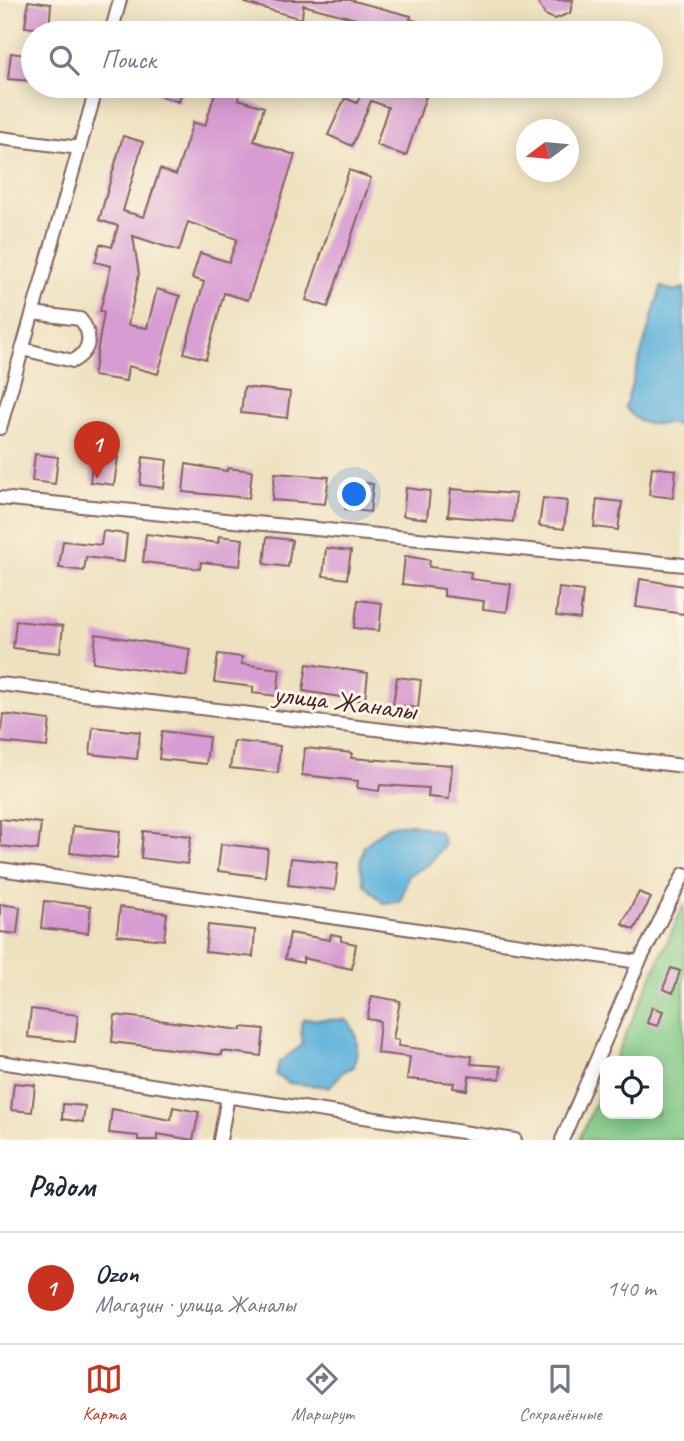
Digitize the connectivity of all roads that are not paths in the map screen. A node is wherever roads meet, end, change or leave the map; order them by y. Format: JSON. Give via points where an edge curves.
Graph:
{"nodes":[{"id":1,"x":120,"y":0,"type":"edge"},
{"id":2,"x":114,"y":21,"type":"edge"},
{"id":3,"x":94,"y":98,"type":"edge"},
{"id":4,"x":0,"y":138,"type":"edge"},
{"id":5,"x":80,"y":148,"type":"junction"},
{"id":6,"x":33,"y":313,"type":"junction"},
{"id":7,"x":22,"y":349,"type":"junction"},
{"id":8,"x":0,"y":427,"type":"edge"},
{"id":9,"x":0,"y":498,"type":"edge"},
{"id":10,"x":684,"y":565,"type":"edge"},
{"id":11,"x":0,"y":684,"type":"edge"},
{"id":12,"x":684,"y":766,"type":"edge"},
{"id":13,"x":0,"y":869,"type":"edge"},
{"id":14,"x":684,"y":874,"type":"edge"},
{"id":15,"x":639,"y":961,"type":"junction"},
{"id":16,"x":0,"y":1062,"type":"edge"},
{"id":17,"x":228,"y":1096,"type":"junction"},
{"id":18,"x":220,"y":1140,"type":"edge"},
{"id":19,"x":515,"y":1140,"type":"edge"},
{"id":20,"x":562,"y":1140,"type":"edge"}],
"edges":[{"from":1,"to":2,"type":"street"},
{"from":3,"to":5,"type":"street"},
{"from":4,"to":5,"type":"street"},
{"from":5,"to":6,"type":"street"},
{"from":6,"to":7,"type":"street"},
{"from":6,"to":7,"type":"street","via":[[80,319],[88,328],[89,345],[73,361]]},
{"from":7,"to":8,"type":"street"},
{"from":9,"to":10,"type":"street"},
{"from":11,"to":12,"type":"street","name":"улица Жаналы"},
{"from":13,"to":15,"type":"street"},
{"from":14,"to":15,"type":"street"},
{"from":15,"to":20,"type":"street"},
{"from":16,"to":17,"type":"street"},
{"from":17,"to":18,"type":"street"},
{"from":17,"to":19,"type":"street"}]}
